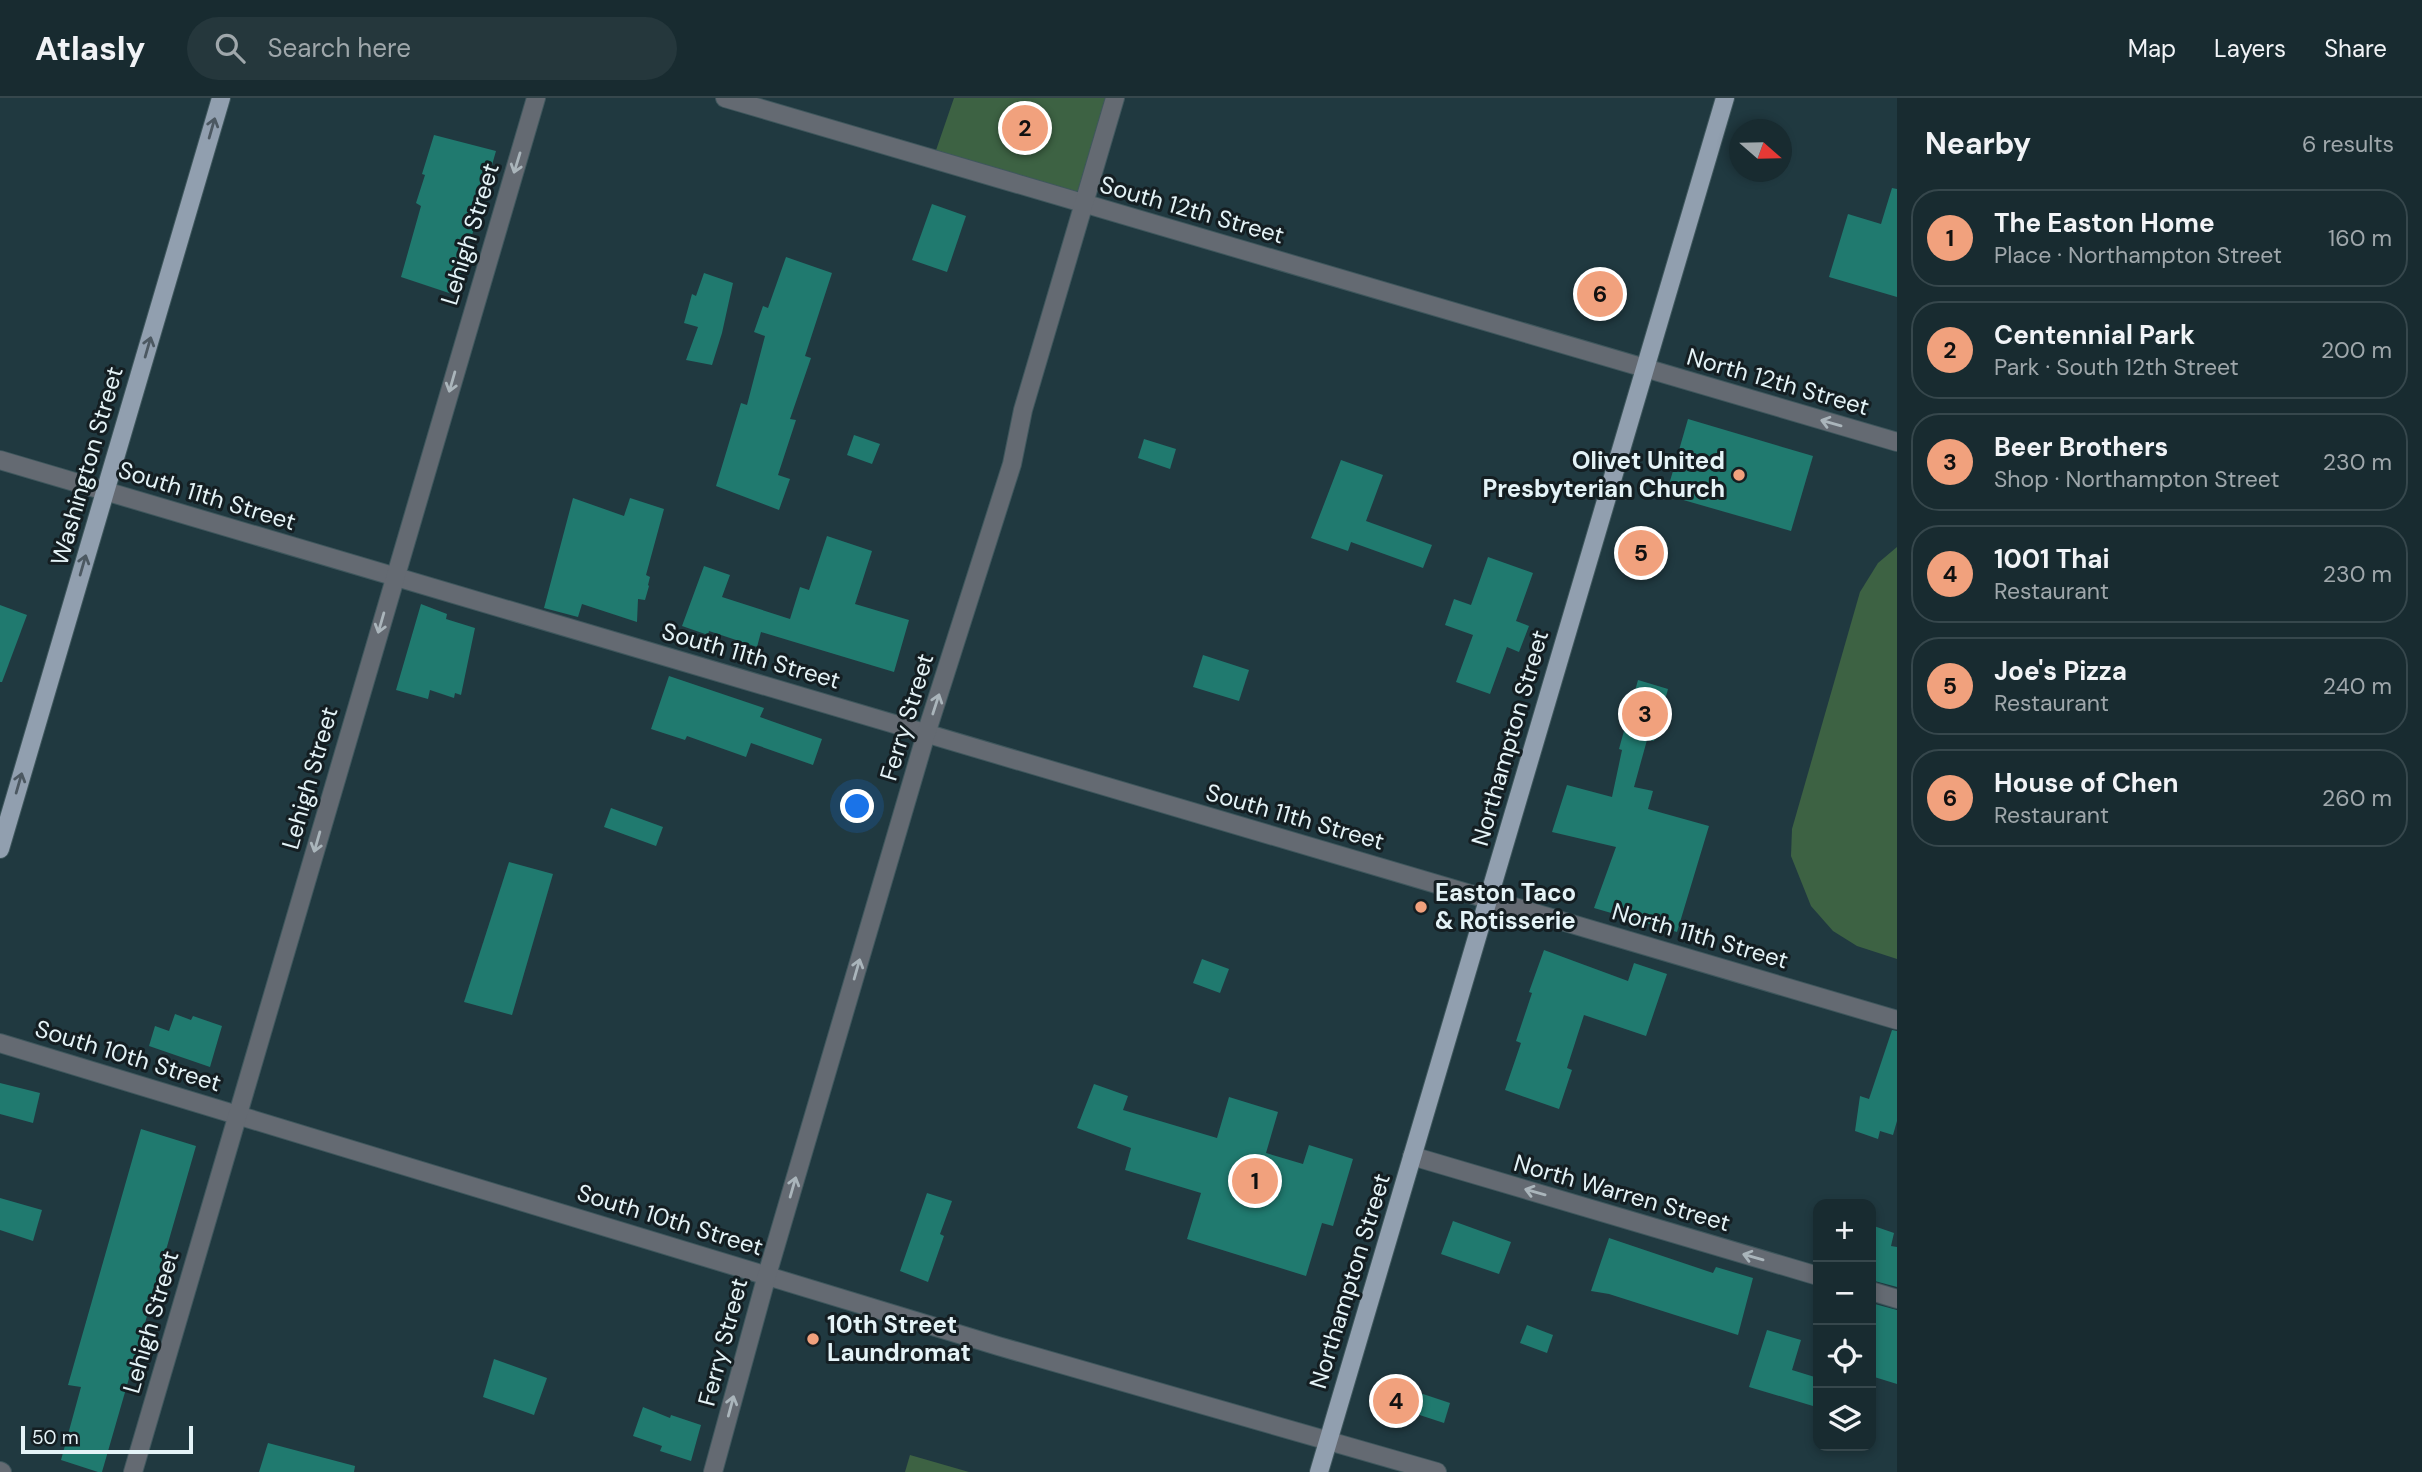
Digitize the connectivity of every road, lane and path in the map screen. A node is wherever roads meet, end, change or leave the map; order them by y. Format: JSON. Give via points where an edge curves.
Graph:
{"nodes":[{"id":1,"x":221,"y":98,"type":"edge"},
{"id":2,"x":536,"y":98,"type":"edge"},
{"id":3,"x":726,"y":98,"type":"edge"},
{"id":4,"x":1115,"y":98,"type":"edge"},
{"id":5,"x":1725,"y":98,"type":"edge"},
{"id":6,"x":1084,"y":204,"type":"junction"},
{"id":7,"x":1645,"y":369,"type":"junction"},
{"id":8,"x":1897,"y":442,"type":"edge"},
{"id":9,"x":0,"y":460,"type":"edge"},
{"id":10,"x":105,"y":491,"type":"junction"},
{"id":11,"x":395,"y":576,"type":"junction"},
{"id":12,"x":926,"y":734,"type":"junction"},
{"id":13,"x":0,"y":849,"type":"edge"},
{"id":14,"x":1488,"y":900,"type":"junction"},
{"id":15,"x":1897,"y":1020,"type":"edge"},
{"id":16,"x":0,"y":1043,"type":"edge"},
{"id":17,"x":238,"y":1115,"type":"junction"},
{"id":18,"x":1412,"y":1156,"type":"junction"},
{"id":19,"x":767,"y":1275,"type":"junction"},
{"id":20,"x":1813,"y":1275,"type":"edge"},
{"id":21,"x":1876,"y":1293,"type":"edge"},
{"id":22,"x":1897,"y":1299,"type":"edge"},
{"id":23,"x":1328,"y":1440,"type":"junction"},
{"id":24,"x":133,"y":1472,"type":"edge"},
{"id":25,"x":713,"y":1472,"type":"edge"},
{"id":26,"x":1319,"y":1472,"type":"edge"},
{"id":27,"x":1437,"y":1472,"type":"edge"}],
"edges":[{"from":10,"to":1,"type":"main road","name":"Washington Street","one_way":true},
{"from":2,"to":11,"type":"street","name":"Lehigh Street","one_way":true},
{"from":3,"to":6,"type":"street","name":"South 12th Street"},
{"from":4,"to":6,"type":"street","name":"Ferry Street"},
{"from":5,"to":7,"type":"main road","name":"Northampton Street"},
{"from":6,"to":7,"type":"street","name":"South 12th Street"},
{"from":12,"to":6,"type":"street","name":"Ferry Street","one_way":true,"via":[[1012,464],[1023,410]]},
{"from":8,"to":7,"type":"street","name":"North 12th Street","one_way":true},
{"from":7,"to":14,"type":"main road","name":"Northampton Street"},
{"from":9,"to":10,"type":"street","name":"South 11th Street"},
{"from":10,"to":11,"type":"street","name":"South 11th Street"},
{"from":13,"to":10,"type":"main road","name":"Washington Street","one_way":true},
{"from":11,"to":12,"type":"street","name":"South 11th Street"},
{"from":11,"to":17,"type":"street","name":"Lehigh Street","one_way":true},
{"from":12,"to":14,"type":"street","name":"South 11th Street"},
{"from":19,"to":12,"type":"street","name":"Ferry Street","one_way":true},
{"from":14,"to":15,"type":"street","name":"North 11th Street"},
{"from":14,"to":18,"type":"main road","name":"Northampton Street"},
{"from":16,"to":17,"type":"street","name":"South 10th Street"},
{"from":17,"to":19,"type":"street","name":"South 10th Street"},
{"from":17,"to":24,"type":"street","name":"Lehigh Street"},
{"from":20,"to":18,"type":"street","name":"North Warren Street","one_way":true},
{"from":18,"to":23,"type":"main road","name":"Northampton Street"},
{"from":19,"to":23,"type":"street","name":"South 10th Street","via":[[1009,1350]]},
{"from":25,"to":19,"type":"street","name":"Ferry Street","one_way":true},
{"from":21,"to":22,"type":"street"},
{"from":23,"to":26,"type":"main road","name":"Northampton Street"},
{"from":23,"to":27,"type":"street","name":"South 10th Street"}]}
